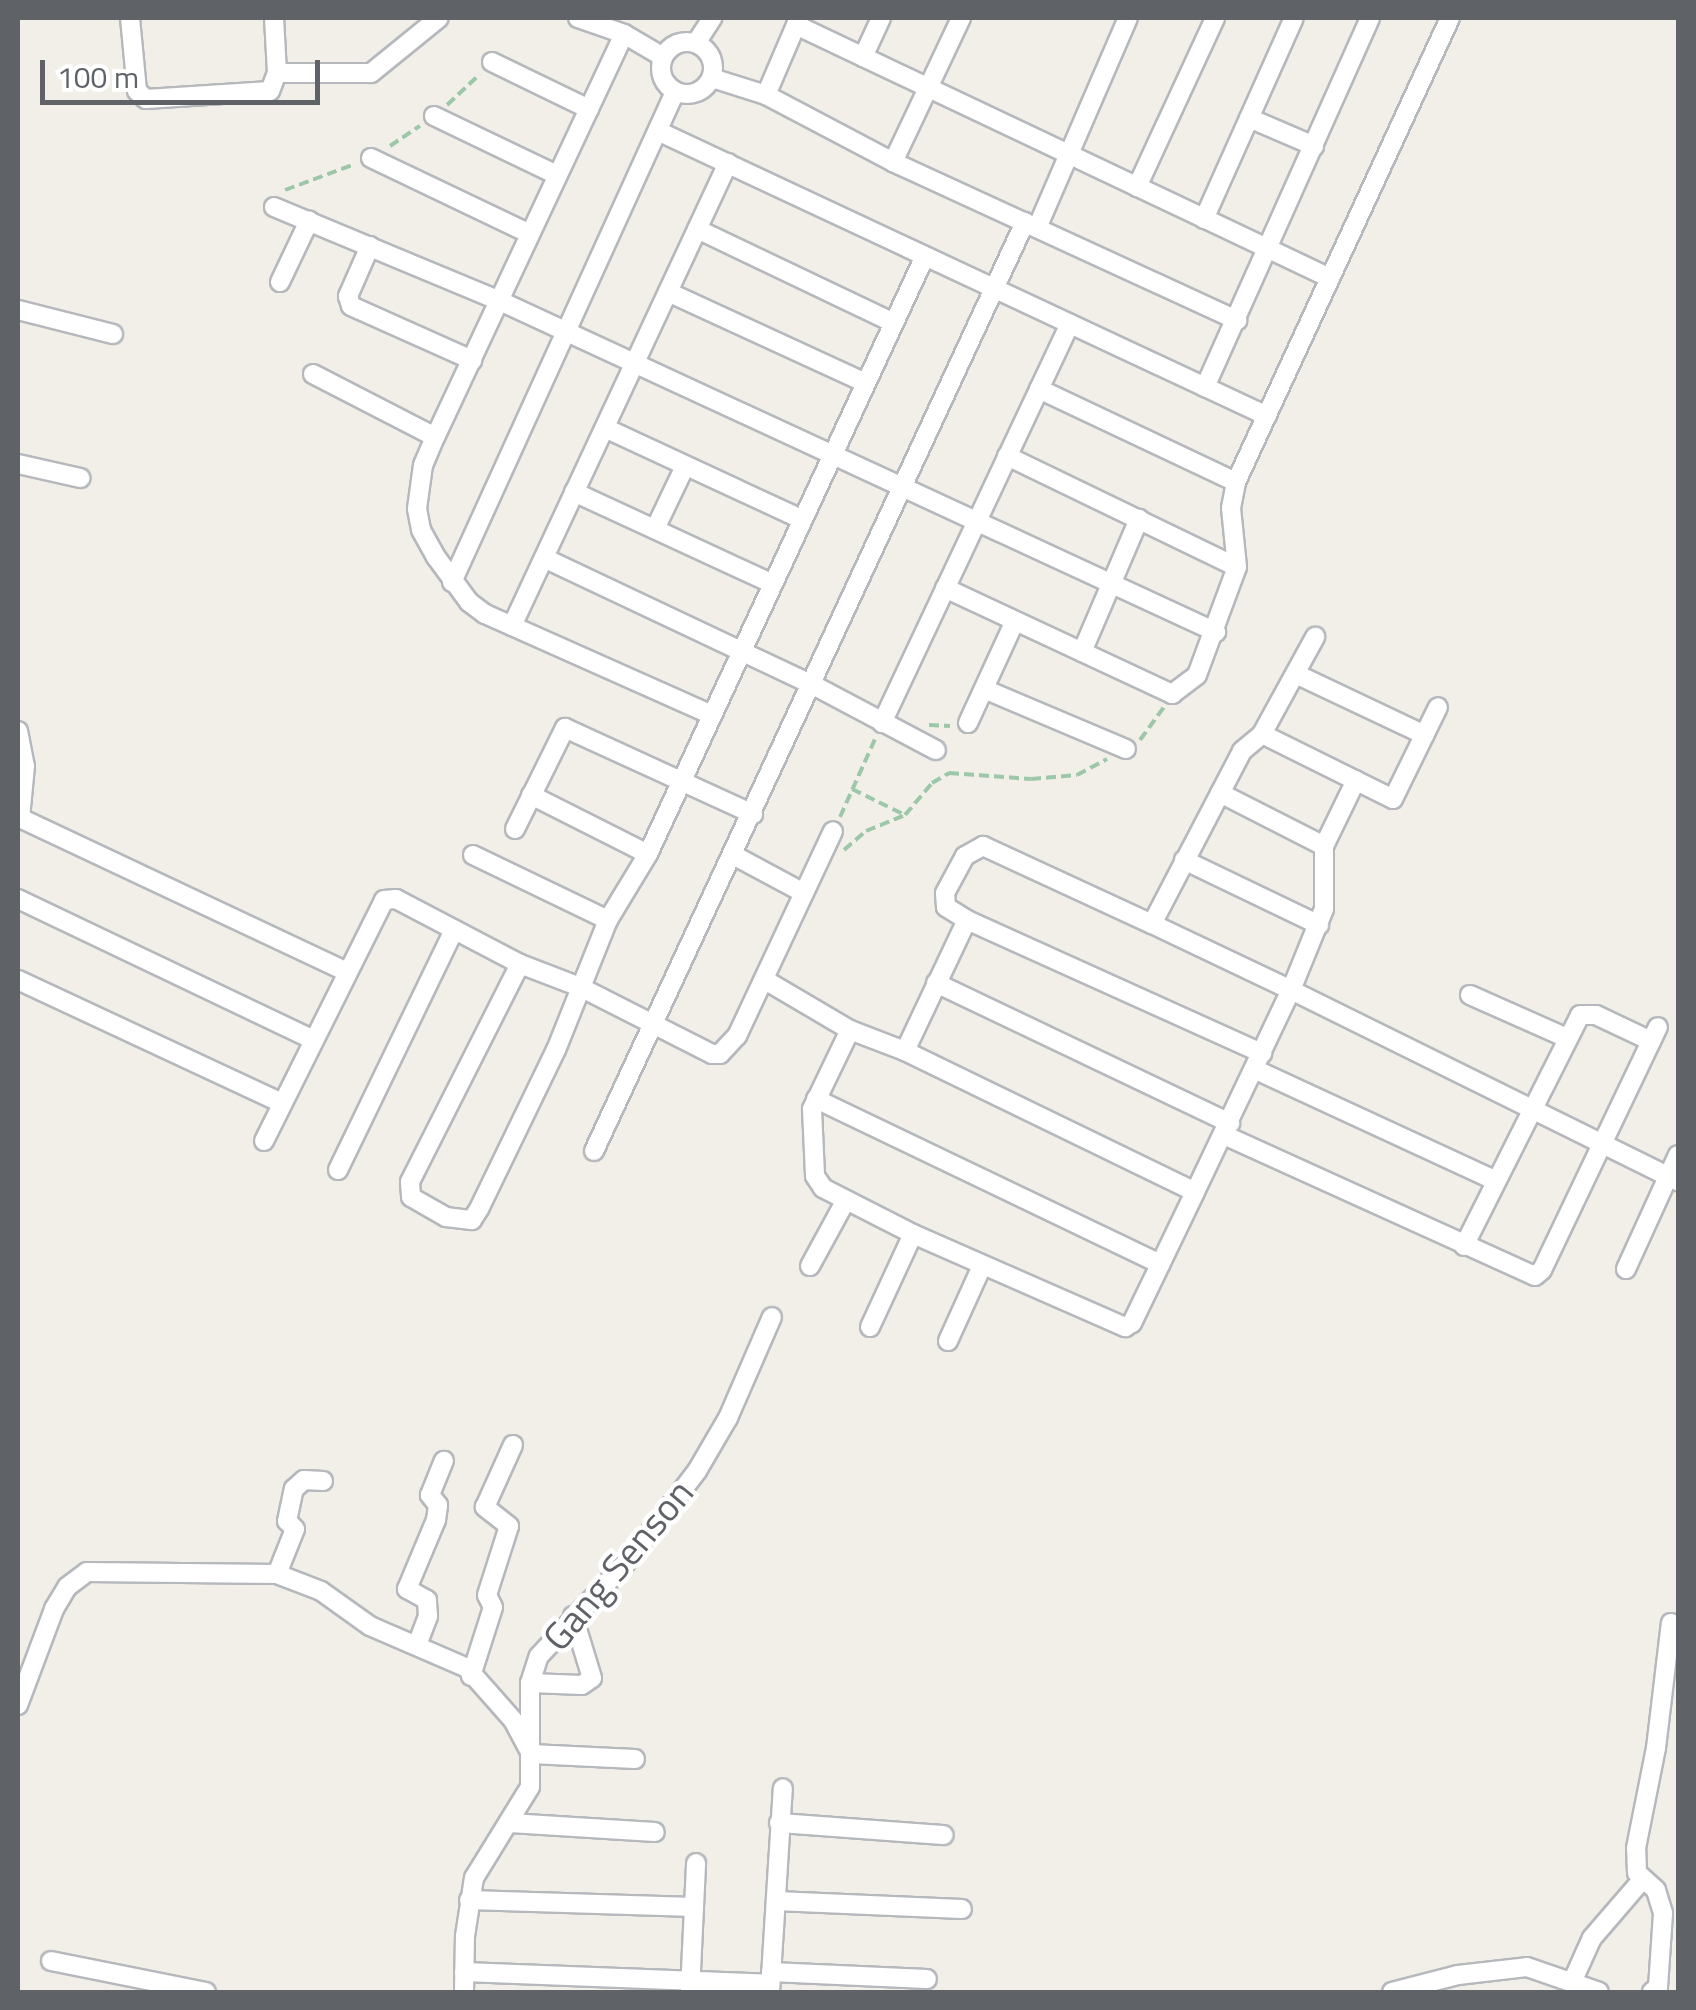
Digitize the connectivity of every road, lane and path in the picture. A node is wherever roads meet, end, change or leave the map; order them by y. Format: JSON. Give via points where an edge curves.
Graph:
{"nodes":[{"id":1,"x":130,"y":18,"type":"edge"},
{"id":2,"x":274,"y":18,"type":"edge"},
{"id":3,"x":439,"y":18,"type":"edge"},
{"id":4,"x":578,"y":18,"type":"edge"},
{"id":5,"x":712,"y":18,"type":"edge"},
{"id":6,"x":881,"y":18,"type":"edge"},
{"id":7,"x":961,"y":18,"type":"edge"},
{"id":8,"x":1128,"y":18,"type":"edge"},
{"id":9,"x":1214,"y":18,"type":"edge"},
{"id":10,"x":1294,"y":18,"type":"edge"},
{"id":11,"x":1370,"y":18,"type":"edge"},
{"id":12,"x":1450,"y":18,"type":"edge"},
{"id":13,"x":798,"y":21,"type":"edge"},
{"id":14,"x":624,"y":34,"type":"junction"},
{"id":15,"x":696,"y":43,"type":"junction"},
{"id":16,"x":863,"y":57,"type":"junction"},
{"id":17,"x":663,"y":58,"type":"junction"},
{"id":18,"x":492,"y":62,"type":"joint"},
{"id":19,"x":276,"y":72,"type":"junction"},
{"id":20,"x":712,"y":78,"type":"junction"},
{"id":21,"x":928,"y":88,"type":"junction"},
{"id":22,"x":676,"y":92,"type":"junction"},
{"id":23,"x":766,"y":94,"type":"junction"},
{"id":24,"x":589,"y":109,"type":"junction"},
{"id":25,"x":434,"y":116,"type":"junction"},
{"id":26,"x":1249,"y":118,"type":"junction"},
{"id":27,"x":660,"y":132,"type":"junction"},
{"id":28,"x":1314,"y":146,"type":"junction"},
{"id":29,"x":1069,"y":155,"type":"junction"},
{"id":30,"x":371,"y":158,"type":"junction"},
{"id":31,"x":894,"y":162,"type":"junction"},
{"id":32,"x":728,"y":163,"type":"junction"},
{"id":33,"x":556,"y":175,"type":"junction"},
{"id":34,"x":1137,"y":187,"type":"junction"},
{"id":35,"x":274,"y":207,"type":"joint"},
{"id":36,"x":1204,"y":219,"type":"junction"},
{"id":37,"x":308,"y":222,"type":"junction"},
{"id":38,"x":1031,"y":225,"type":"junction"},
{"id":39,"x":698,"y":228,"type":"junction"},
{"id":40,"x":530,"y":234,"type":"junction"},
{"id":41,"x":370,"y":246,"type":"junction"},
{"id":42,"x":1269,"y":250,"type":"junction"},
{"id":43,"x":925,"y":256,"type":"junction"},
{"id":44,"x":1330,"y":278,"type":"junction"},
{"id":45,"x":280,"y":282,"type":"dead end"},
{"id":46,"x":994,"y":288,"type":"junction"},
{"id":47,"x":668,"y":292,"type":"junction"},
{"id":48,"x":500,"y":301,"type":"junction"},
{"id":49,"x":18,"y":310,"type":"edge"},
{"id":50,"x":1237,"y":320,"type":"junction"},
{"id":51,"x":894,"y":323,"type":"junction"},
{"id":52,"x":1070,"y":324,"type":"junction"},
{"id":53,"x":568,"y":332,"type":"junction"},
{"id":54,"x":113,"y":334,"type":"dead end"},
{"id":55,"x":472,"y":360,"type":"junction"},
{"id":56,"x":634,"y":363,"type":"junction"},
{"id":57,"x":313,"y":374,"type":"dead end"},
{"id":58,"x":866,"y":383,"type":"junction"},
{"id":59,"x":1206,"y":387,"type":"junction"},
{"id":60,"x":1039,"y":389,"type":"junction"},
{"id":61,"x":1267,"y":416,"type":"junction"},
{"id":62,"x":604,"y":428,"type":"junction"},
{"id":63,"x":435,"y":437,"type":"junction"},
{"id":64,"x":833,"y":455,"type":"junction"},
{"id":65,"x":1007,"y":456,"type":"junction"},
{"id":66,"x":18,"y":464,"type":"edge"},
{"id":67,"x":685,"y":466,"type":"junction"},
{"id":68,"x":80,"y":478,"type":"dead end"},
{"id":69,"x":1236,"y":482,"type":"junction"},
{"id":70,"x":903,"y":487,"type":"junction"},
{"id":71,"x":574,"y":492,"type":"junction"},
{"id":72,"x":1139,"y":519,"type":"junction"},
{"id":73,"x":803,"y":520,"type":"junction"},
{"id":74,"x":977,"y":522,"type":"junction"},
{"id":75,"x":655,"y":530,"type":"junction"},
{"id":76,"x":544,"y":558,"type":"junction"},
{"id":77,"x":1237,"y":567,"type":"junction"},
{"id":78,"x":452,"y":582,"type":"junction"},
{"id":79,"x":773,"y":584,"type":"junction"},
{"id":80,"x":1111,"y":584,"type":"junction"},
{"id":81,"x":945,"y":588,"type":"junction"},
{"id":82,"x":1016,"y":621,"type":"junction"},
{"id":83,"x":512,"y":626,"type":"junction"},
{"id":84,"x":1216,"y":632,"type":"junction"},
{"id":85,"x":1315,"y":636,"type":"dead end"},
{"id":86,"x":742,"y":651,"type":"junction"},
{"id":87,"x":1082,"y":652,"type":"junction"},
{"id":88,"x":1298,"y":675,"type":"junction"},
{"id":89,"x":812,"y":684,"type":"junction"},
{"id":90,"x":984,"y":689,"type":"junction"},
{"id":91,"x":1172,"y":694,"type":"junction"},
{"id":92,"x":1438,"y":707,"type":"dead end"},
{"id":93,"x":712,"y":714,"type":"junction"},
{"id":94,"x":968,"y":722,"type":"dead end"},
{"id":95,"x":882,"y":723,"type":"junction"},
{"id":96,"x":18,"y":731,"type":"edge"},
{"id":97,"x":1262,"y":734,"type":"junction"},
{"id":98,"x":1425,"y":735,"type":"junction"},
{"id":99,"x":1126,"y":749,"type":"junction"},
{"id":100,"x":936,"y":750,"type":"dead end"},
{"id":101,"x":682,"y":780,"type":"junction"},
{"id":102,"x":1356,"y":780,"type":"junction"},
{"id":103,"x":852,"y":789,"type":"junction"},
{"id":104,"x":1220,"y":794,"type":"junction"},
{"id":105,"x":530,"y":795,"type":"junction"},
{"id":106,"x":754,"y":814,"type":"junction"},
{"id":107,"x":906,"y":816,"type":"junction"},
{"id":108,"x":19,"y":820,"type":"edge"},
{"id":109,"x":515,"y":829,"type":"dead end"},
{"id":110,"x":833,"y":831,"type":"joint"},
{"id":111,"x":1324,"y":846,"type":"junction"},
{"id":112,"x":648,"y":854,"type":"junction"},
{"id":113,"x":472,"y":855,"type":"dead end"},
{"id":114,"x":735,"y":856,"type":"junction"},
{"id":115,"x":821,"y":857,"type":"junction"},
{"id":116,"x":1184,"y":860,"type":"junction"},
{"id":117,"x":804,"y":892,"type":"junction"},
{"id":118,"x":18,"y":898,"type":"edge"},
{"id":119,"x":608,"y":920,"type":"junction"},
{"id":120,"x":968,"y":920,"type":"junction"},
{"id":121,"x":1152,"y":924,"type":"junction"},
{"id":122,"x":1319,"y":925,"type":"junction"},
{"id":123,"x":454,"y":930,"type":"junction"},
{"id":124,"x":520,"y":964,"type":"junction"},
{"id":125,"x":345,"y":972,"type":"junction"},
{"id":126,"x":18,"y":980,"type":"edge"},
{"id":127,"x":764,"y":980,"type":"junction"},
{"id":128,"x":936,"y":983,"type":"junction"},
{"id":129,"x":580,"y":987,"type":"junction"},
{"id":130,"x":1291,"y":990,"type":"junction"},
{"id":131,"x":1470,"y":995,"type":"dead end"},
{"id":132,"x":653,"y":1025,"type":"junction"},
{"id":133,"x":850,"y":1030,"type":"junction"},
{"id":134,"x":1567,"y":1038,"type":"junction"},
{"id":135,"x":311,"y":1039,"type":"junction"},
{"id":136,"x":905,"y":1051,"type":"junction"},
{"id":137,"x":1258,"y":1061,"type":"junction"},
{"id":138,"x":816,"y":1099,"type":"junction"},
{"id":139,"x":282,"y":1103,"type":"junction"},
{"id":140,"x":1531,"y":1108,"type":"junction"},
{"id":141,"x":1227,"y":1129,"type":"junction"},
{"id":142,"x":264,"y":1141,"type":"dead end"},
{"id":143,"x":1600,"y":1143,"type":"junction"},
{"id":144,"x":594,"y":1151,"type":"dead end"},
{"id":145,"x":1678,"y":1155,"type":"edge"},
{"id":146,"x":338,"y":1170,"type":"dead end"},
{"id":147,"x":1673,"y":1178,"type":"edge"},
{"id":148,"x":1496,"y":1181,"type":"junction"},
{"id":149,"x":1195,"y":1192,"type":"junction"},
{"id":150,"x":846,"y":1200,"type":"junction"},
{"id":151,"x":912,"y":1234,"type":"junction"},
{"id":152,"x":1464,"y":1246,"type":"junction"},
{"id":153,"x":1160,"y":1264,"type":"junction"},
{"id":154,"x":810,"y":1266,"type":"dead end"},
{"id":155,"x":982,"y":1266,"type":"junction"},
{"id":156,"x":1626,"y":1269,"type":"dead end"},
{"id":157,"x":772,"y":1316,"type":"dead end"},
{"id":158,"x":870,"y":1327,"type":"dead end"},
{"id":159,"x":948,"y":1341,"type":"dead end"},
{"id":160,"x":513,"y":1445,"type":"dead end"},
{"id":161,"x":444,"y":1461,"type":"dead end"},
{"id":162,"x":323,"y":1481,"type":"dead end"},
{"id":163,"x":277,"y":1574,"type":"junction"},
{"id":164,"x":572,"y":1616,"type":"junction"},
{"id":165,"x":1671,"y":1623,"type":"dead end"},
{"id":166,"x":418,"y":1645,"type":"junction"},
{"id":167,"x":471,"y":1676,"type":"junction"},
{"id":168,"x":530,"y":1683,"type":"junction"},
{"id":169,"x":18,"y":1705,"type":"edge"},
{"id":170,"x":531,"y":1754,"type":"junction"},
{"id":171,"x":635,"y":1759,"type":"dead end"},
{"id":172,"x":782,"y":1788,"type":"dead end"},
{"id":173,"x":510,"y":1823,"type":"junction"},
{"id":174,"x":780,"y":1823,"type":"junction"},
{"id":175,"x":655,"y":1832,"type":"dead end"},
{"id":176,"x":944,"y":1835,"type":"dead end"},
{"id":177,"x":696,"y":1863,"type":"dead end"},
{"id":178,"x":1642,"y":1880,"type":"junction"},
{"id":179,"x":468,"y":1900,"type":"junction"},
{"id":180,"x":776,"y":1901,"type":"junction"},
{"id":181,"x":694,"y":1906,"type":"junction"},
{"id":182,"x":962,"y":1909,"type":"dead end"},
{"id":183,"x":50,"y":1961,"type":"dead end"},
{"id":184,"x":464,"y":1972,"type":"junction"},
{"id":185,"x":927,"y":1979,"type":"dead end"},
{"id":186,"x":1573,"y":1980,"type":"junction"},
{"id":187,"x":770,"y":1983,"type":"edge"},
{"id":188,"x":690,"y":1987,"type":"edge"},
{"id":189,"x":206,"y":1992,"type":"edge"},
{"id":190,"x":464,"y":1992,"type":"edge"},
{"id":191,"x":1392,"y":1992,"type":"edge"},
{"id":192,"x":1599,"y":1992,"type":"edge"},
{"id":193,"x":1652,"y":1992,"type":"edge"}],
"edges":[{"from":1,"to":19,"type":"street","via":[[140,98],[267,92]]},
{"from":2,"to":19,"type":"street"},
{"from":3,"to":19,"type":"street","via":[[371,73]]},
{"from":4,"to":14,"type":"street"},
{"from":5,"to":15,"type":"street"},
{"from":6,"to":16,"type":"street"},
{"from":7,"to":21,"type":"street"},
{"from":8,"to":29,"type":"street"},
{"from":9,"to":34,"type":"street"},
{"from":10,"to":26,"type":"street"},
{"from":11,"to":28,"type":"street"},
{"from":12,"to":44,"type":"street"},
{"from":13,"to":16,"type":"street"},
{"from":13,"to":23,"type":"street"},
{"from":14,"to":17,"type":"street"},
{"from":14,"to":24,"type":"street"},
{"from":15,"to":17,"type":"street","via":[[677,44]]},
{"from":15,"to":20,"type":"street","via":[[712,58]]},
{"from":16,"to":21,"type":"street"},
{"from":17,"to":22,"type":"street","via":[[662,77]]},
{"from":18,"to":24,"type":"street"},
{"from":18,"to":25,"type":"path"},
{"from":20,"to":22,"type":"street","via":[[696,93]]},
{"from":20,"to":23,"type":"street"},
{"from":21,"to":29,"type":"street"},
{"from":21,"to":31,"type":"street"},
{"from":22,"to":27,"type":"street"},
{"from":23,"to":31,"type":"street"},
{"from":24,"to":33,"type":"street"},
{"from":25,"to":30,"type":"path"},
{"from":25,"to":33,"type":"street"},
{"from":26,"to":28,"type":"street"},
{"from":26,"to":36,"type":"street"},
{"from":27,"to":32,"type":"street"},
{"from":27,"to":53,"type":"street"},
{"from":28,"to":42,"type":"street"},
{"from":29,"to":34,"type":"street"},
{"from":29,"to":38,"type":"street"},
{"from":30,"to":35,"type":"path","via":[[274,194]]},
{"from":30,"to":40,"type":"street"},
{"from":31,"to":38,"type":"street"},
{"from":32,"to":39,"type":"street"},
{"from":32,"to":43,"type":"street"},
{"from":33,"to":40,"type":"street"},
{"from":34,"to":36,"type":"street"},
{"from":35,"to":37,"type":"street"},
{"from":36,"to":42,"type":"street"},
{"from":37,"to":41,"type":"street"},
{"from":37,"to":45,"type":"street"},
{"from":38,"to":46,"type":"street"},
{"from":38,"to":50,"type":"street"},
{"from":39,"to":47,"type":"street"},
{"from":39,"to":51,"type":"street"},
{"from":40,"to":48,"type":"street"},
{"from":41,"to":48,"type":"street"},
{"from":41,"to":55,"type":"street","via":[[348,296],[351,306]]},
{"from":42,"to":44,"type":"street"},
{"from":42,"to":50,"type":"street"},
{"from":43,"to":46,"type":"street"},
{"from":43,"to":51,"type":"street"},
{"from":44,"to":61,"type":"street"},
{"from":46,"to":52,"type":"street"},
{"from":46,"to":70,"type":"street"},
{"from":47,"to":56,"type":"street"},
{"from":47,"to":58,"type":"street"},
{"from":48,"to":53,"type":"street"},
{"from":48,"to":55,"type":"street"},
{"from":49,"to":54,"type":"street"},
{"from":50,"to":59,"type":"street"},
{"from":51,"to":58,"type":"street"},
{"from":52,"to":59,"type":"street"},
{"from":52,"to":60,"type":"street"},
{"from":53,"to":56,"type":"street"},
{"from":53,"to":78,"type":"street"},
{"from":55,"to":63,"type":"street"},
{"from":56,"to":62,"type":"street"},
{"from":56,"to":64,"type":"street"},
{"from":57,"to":63,"type":"street"},
{"from":58,"to":64,"type":"street"},
{"from":59,"to":61,"type":"street"},
{"from":60,"to":65,"type":"street"},
{"from":60,"to":69,"type":"street"},
{"from":61,"to":69,"type":"street"},
{"from":62,"to":67,"type":"street"},
{"from":62,"to":71,"type":"street"},
{"from":63,"to":78,"type":"street","via":[[417,509],[421,530]]},
{"from":64,"to":70,"type":"street"},
{"from":64,"to":73,"type":"street"},
{"from":65,"to":72,"type":"street"},
{"from":65,"to":74,"type":"street"},
{"from":66,"to":68,"type":"street"},
{"from":67,"to":73,"type":"street"},
{"from":67,"to":75,"type":"street"},
{"from":69,"to":77,"type":"street","via":[[1231,508]]},
{"from":70,"to":74,"type":"street"},
{"from":70,"to":89,"type":"street"},
{"from":71,"to":75,"type":"street"},
{"from":71,"to":76,"type":"street"},
{"from":72,"to":77,"type":"street"},
{"from":72,"to":80,"type":"street"},
{"from":73,"to":79,"type":"street"},
{"from":74,"to":80,"type":"street"},
{"from":74,"to":81,"type":"street"},
{"from":75,"to":79,"type":"street"},
{"from":76,"to":83,"type":"street"},
{"from":76,"to":86,"type":"street"},
{"from":77,"to":84,"type":"street"},
{"from":78,"to":83,"type":"street","via":[[485,614]]},
{"from":79,"to":86,"type":"street"},
{"from":80,"to":84,"type":"street"},
{"from":80,"to":87,"type":"street"},
{"from":81,"to":82,"type":"street"},
{"from":81,"to":95,"type":"street"},
{"from":82,"to":87,"type":"street"},
{"from":82,"to":90,"type":"street"},
{"from":83,"to":93,"type":"street"},
{"from":84,"to":91,"type":"street","via":[[1198,675]]},
{"from":85,"to":88,"type":"street"},
{"from":86,"to":89,"type":"street"},
{"from":86,"to":93,"type":"street"},
{"from":87,"to":91,"type":"street"},
{"from":88,"to":97,"type":"street"},
{"from":88,"to":98,"type":"street"},
{"from":89,"to":95,"type":"street"},
{"from":89,"to":106,"type":"street"},
{"from":90,"to":94,"type":"street"},
{"from":90,"to":99,"type":"street"},
{"from":91,"to":99,"type":"path","via":[[1139,742]]},
{"from":92,"to":98,"type":"street"},
{"from":93,"to":101,"type":"street"},
{"from":95,"to":100,"type":"street"},
{"from":95,"to":103,"type":"path"},
{"from":96,"to":108,"type":"street","via":[[24,766]]},
{"from":97,"to":102,"type":"street"},
{"from":97,"to":104,"type":"street","via":[[1242,751]]},
{"from":98,"to":102,"type":"street","via":[[1394,799]]},
{"from":99,"to":107,"type":"path","via":[[1077,775],[950,774],[932,783]]},
{"from":101,"to":105,"type":"street","via":[[564,728]]},
{"from":101,"to":106,"type":"street"},
{"from":101,"to":112,"type":"street"},
{"from":102,"to":111,"type":"street"},
{"from":103,"to":107,"type":"path"},
{"from":103,"to":110,"type":"path"},
{"from":104,"to":111,"type":"street"},
{"from":104,"to":116,"type":"street"},
{"from":105,"to":109,"type":"street"},
{"from":105,"to":112,"type":"street"},
{"from":106,"to":114,"type":"street"},
{"from":107,"to":115,"type":"path","via":[[866,831],[839,854]]},
{"from":108,"to":125,"type":"street"},
{"from":110,"to":115,"type":"street"},
{"from":111,"to":122,"type":"street"},
{"from":112,"to":119,"type":"street"},
{"from":113,"to":119,"type":"street"},
{"from":114,"to":117,"type":"street"},
{"from":114,"to":132,"type":"street"},
{"from":115,"to":117,"type":"street"},
{"from":116,"to":121,"type":"street"},
{"from":116,"to":122,"type":"street"},
{"from":117,"to":127,"type":"street"},
{"from":118,"to":135,"type":"street"},
{"from":119,"to":129,"type":"street"},
{"from":120,"to":121,"type":"street","via":[[946,907],[946,892],[965,856],[983,846]]},
{"from":120,"to":128,"type":"street"},
{"from":120,"to":137,"type":"street"},
{"from":121,"to":130,"type":"street"},
{"from":122,"to":130,"type":"street"},
{"from":123,"to":124,"type":"street"},
{"from":123,"to":125,"type":"street","via":[[396,899],[384,900]]},
{"from":123,"to":146,"type":"street"},
{"from":124,"to":129,"type":"street"},
{"from":124,"to":129,"type":"street","via":[[410,1182],[411,1197],[446,1217],[472,1220],[480,1209]]},
{"from":125,"to":135,"type":"street"},
{"from":126,"to":139,"type":"street"},
{"from":127,"to":132,"type":"street","via":[[737,1036],[720,1054]]},
{"from":127,"to":133,"type":"street"},
{"from":128,"to":136,"type":"street"},
{"from":128,"to":141,"type":"street"},
{"from":129,"to":132,"type":"street"},
{"from":130,"to":137,"type":"street"},
{"from":130,"to":140,"type":"street"},
{"from":131,"to":134,"type":"street"},
{"from":132,"to":144,"type":"street"},
{"from":133,"to":136,"type":"street"},
{"from":133,"to":138,"type":"street"},
{"from":134,"to":140,"type":"street"},
{"from":134,"to":143,"type":"street","via":[[1587,1012],[1654,1034]]},
{"from":135,"to":139,"type":"street"},
{"from":136,"to":149,"type":"street"},
{"from":137,"to":141,"type":"street"},
{"from":137,"to":148,"type":"street"},
{"from":138,"to":150,"type":"street","via":[[815,1176]]},
{"from":138,"to":153,"type":"street"},
{"from":139,"to":142,"type":"street"},
{"from":140,"to":143,"type":"street"},
{"from":140,"to":148,"type":"street"},
{"from":141,"to":149,"type":"street"},
{"from":141,"to":152,"type":"street"},
{"from":143,"to":147,"type":"street"},
{"from":143,"to":152,"type":"street","via":[[1538,1274],[1527,1276]]},
{"from":145,"to":147,"type":"street"},
{"from":147,"to":156,"type":"street"},
{"from":148,"to":152,"type":"street"},
{"from":149,"to":153,"type":"street"},
{"from":150,"to":151,"type":"street"},
{"from":150,"to":154,"type":"street"},
{"from":151,"to":155,"type":"street"},
{"from":151,"to":158,"type":"street"},
{"from":153,"to":155,"type":"street","via":[[1125,1328]]},
{"from":155,"to":159,"type":"street"},
{"from":157,"to":164,"type":"street","name":"Gang Senson","via":[[697,1471],[632,1556]]},
{"from":160,"to":167,"type":"street","via":[[485,1507],[508,1526]]},
{"from":161,"to":166,"type":"street","via":[[430,1495],[438,1505],[436,1520],[407,1589],[427,1600]]},
{"from":162,"to":163,"type":"street","via":[[304,1480],[294,1489],[288,1520],[295,1529]]},
{"from":163,"to":166,"type":"street"},
{"from":163,"to":169,"type":"street","via":[[87,1572],[54,1609]]},
{"from":164,"to":168,"type":"street","name":"Gang Senson","via":[[540,1656]]},
{"from":164,"to":168,"type":"street","via":[[592,1678],[582,1685]]},
{"from":165,"to":178,"type":"street","via":[[1636,1848]]},
{"from":166,"to":167,"type":"street"},
{"from":167,"to":170,"type":"street","via":[[512,1720]]},
{"from":168,"to":170,"type":"street","name":"Gang Senson"},
{"from":170,"to":171,"type":"street"},
{"from":170,"to":173,"type":"street","name":"Gang Senson","via":[[530,1787]]},
{"from":172,"to":174,"type":"street"},
{"from":173,"to":175,"type":"street"},
{"from":173,"to":179,"type":"street","name":"Gang Senson","via":[[485,1856]]},
{"from":174,"to":176,"type":"street"},
{"from":174,"to":180,"type":"street"},
{"from":177,"to":181,"type":"street"},
{"from":178,"to":186,"type":"street","via":[[1592,1938]]},
{"from":178,"to":193,"type":"street","via":[[1656,1890],[1663,1913],[1658,1987]]},
{"from":179,"to":181,"type":"street"},
{"from":179,"to":184,"type":"street","name":"Gang Senson"},
{"from":180,"to":182,"type":"street"},
{"from":180,"to":187,"type":"street"},
{"from":181,"to":188,"type":"street"},
{"from":183,"to":189,"type":"street"},
{"from":184,"to":188,"type":"street"},
{"from":184,"to":190,"type":"street","name":"Gang Senson"},
{"from":185,"to":187,"type":"street"},
{"from":186,"to":191,"type":"street","via":[[1528,1967],[1494,1969]]},
{"from":186,"to":192,"type":"street"},
{"from":187,"to":188,"type":"street"}]}
